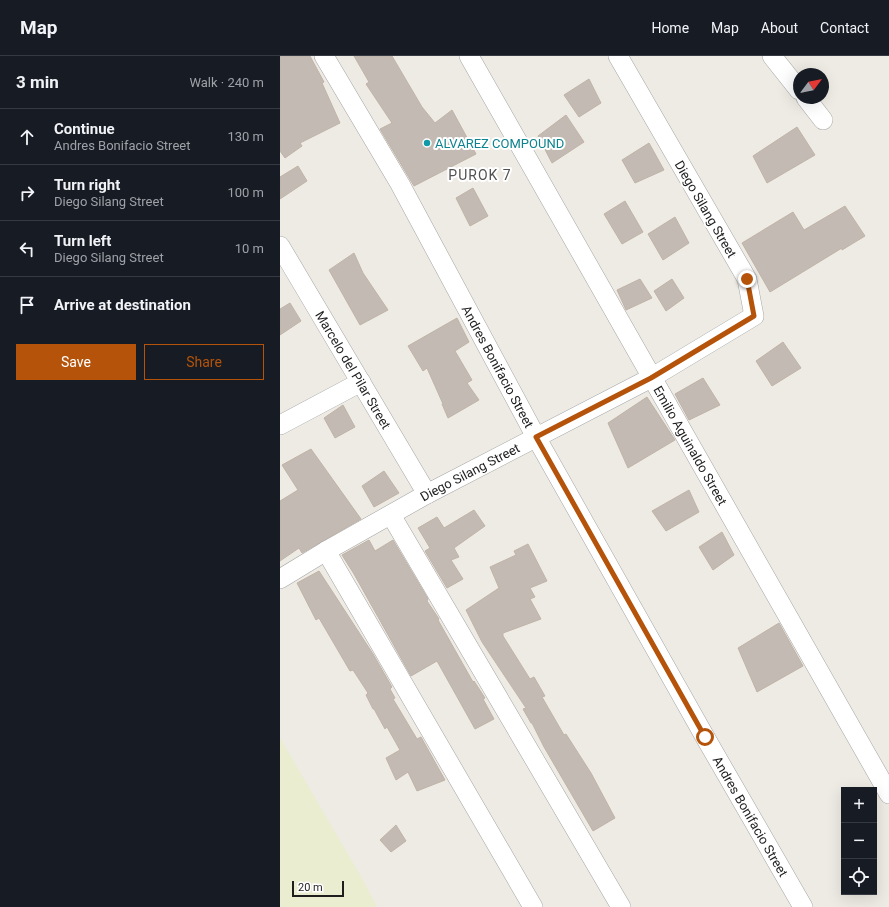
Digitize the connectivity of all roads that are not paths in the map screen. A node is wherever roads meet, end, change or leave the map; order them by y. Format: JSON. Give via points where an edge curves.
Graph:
{"nodes":[{"id":1,"x":324,"y":56,"type":"edge"},
{"id":2,"x":469,"y":56,"type":"edge"},
{"id":3,"x":618,"y":56,"type":"edge"},
{"id":4,"x":772,"y":56,"type":"edge"},
{"id":5,"x":793,"y":82,"type":"edge"},
{"id":6,"x":811,"y":104,"type":"edge"},
{"id":7,"x":823,"y":120,"type":"dead end"},
{"id":8,"x":280,"y":246,"type":"edge"},
{"id":9,"x":651,"y":378,"type":"junction"},
{"id":10,"x":361,"y":382,"type":"junction"},
{"id":11,"x":280,"y":425,"type":"edge"},
{"id":12,"x":536,"y":437,"type":"junction"},
{"id":13,"x":427,"y":494,"type":"junction"},
{"id":14,"x":391,"y":515,"type":"junction"},
{"id":15,"x":326,"y":551,"type":"junction"},
{"id":16,"x":280,"y":579,"type":"edge"},
{"id":17,"x":889,"y":794,"type":"edge"},
{"id":18,"x":533,"y":907,"type":"edge"},
{"id":19,"x":621,"y":907,"type":"edge"},
{"id":20,"x":803,"y":907,"type":"edge"}],
"edges":[{"from":1,"to":12,"type":"street","name":"Andres Bonifacio Street","via":[[400,184]]},
{"from":2,"to":9,"type":"street","name":"Emilio Aguinaldo Street"},
{"from":3,"to":9,"type":"street","name":"Diego Silang Street","via":[[747,279],[754,316]]},
{"from":4,"to":5,"type":"street"},
{"from":6,"to":7,"type":"street"},
{"from":8,"to":10,"type":"street","name":"Marcelo del Pilar Street"},
{"from":9,"to":12,"type":"street","name":"Diego Silang Street"},
{"from":9,"to":17,"type":"street","name":"Emilio Aguinaldo Street"},
{"from":10,"to":11,"type":"street"},
{"from":10,"to":13,"type":"street","name":"Marcelo del Pilar Street"},
{"from":12,"to":13,"type":"street","name":"Diego Silang Street"},
{"from":12,"to":20,"type":"street","name":"Andres Bonifacio Street"},
{"from":13,"to":14,"type":"street","name":"Diego Silang Street"},
{"from":14,"to":15,"type":"street","name":"Diego Silang Street"},
{"from":14,"to":19,"type":"street"},
{"from":15,"to":16,"type":"street","name":"Diego Silang Street"},
{"from":15,"to":18,"type":"street"}]}
